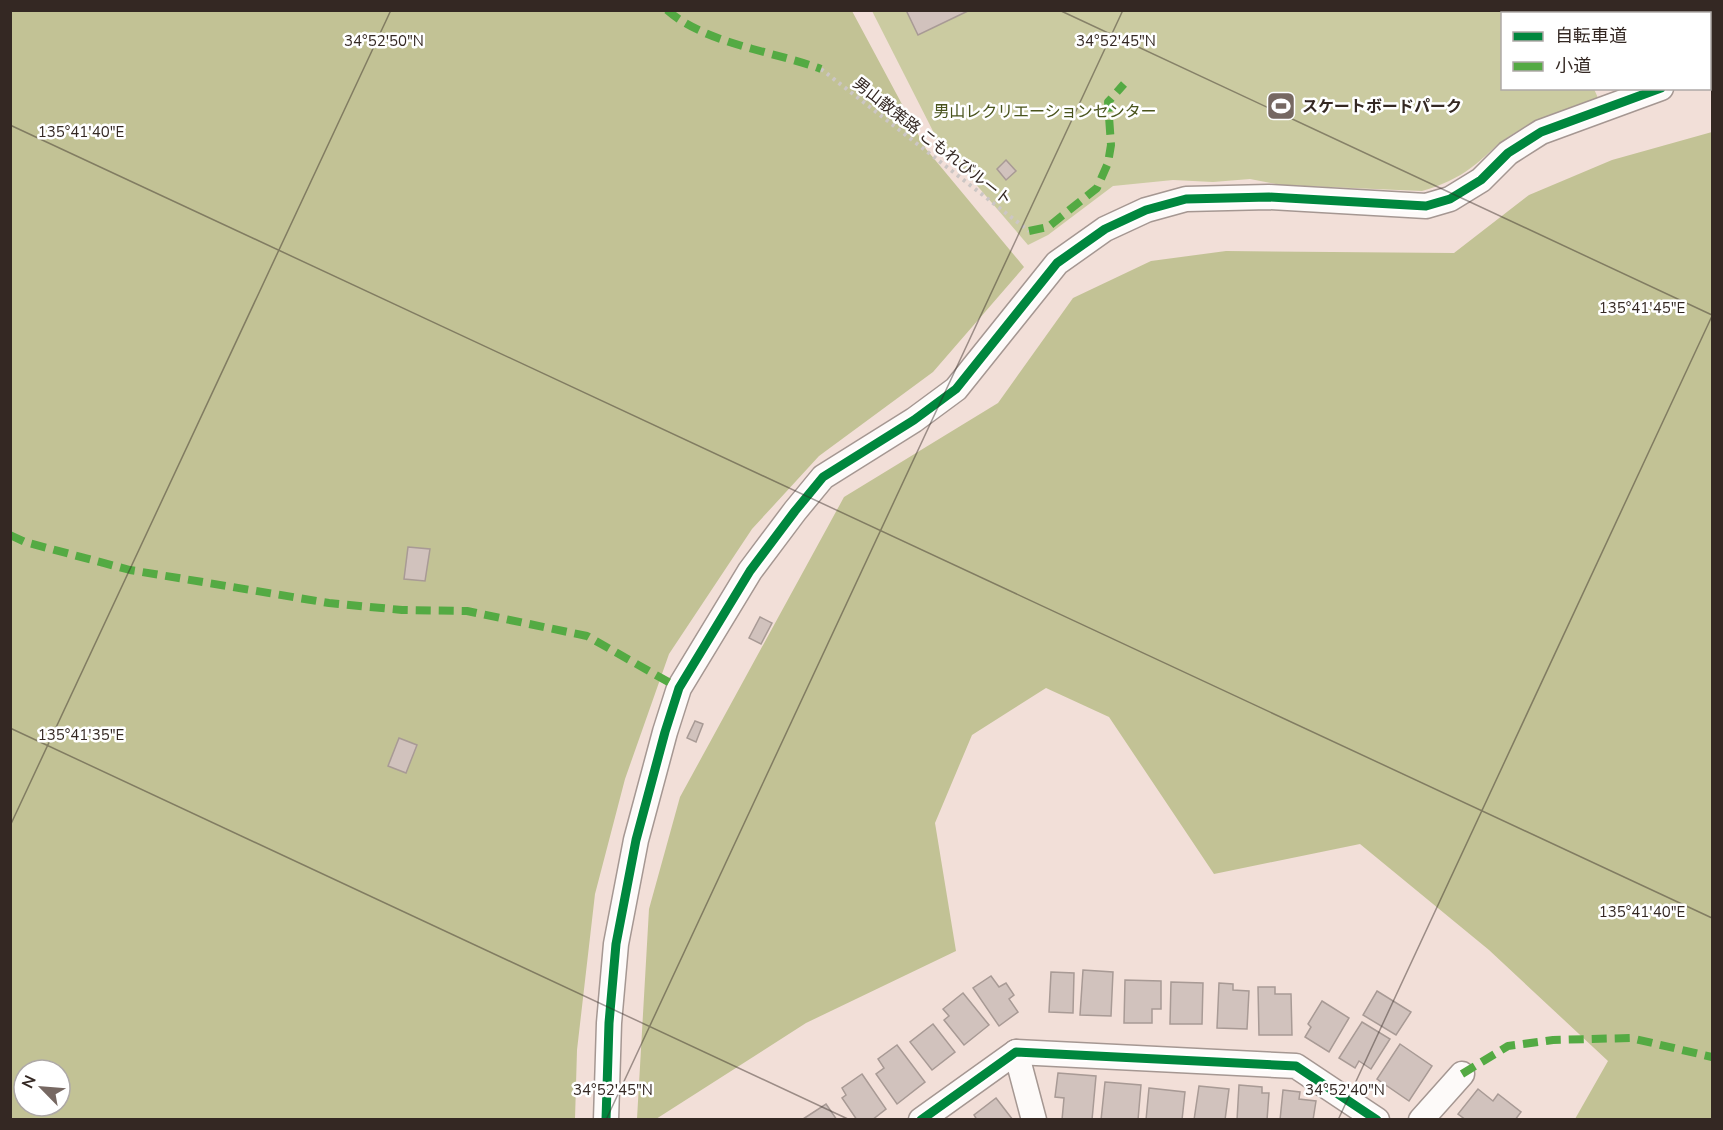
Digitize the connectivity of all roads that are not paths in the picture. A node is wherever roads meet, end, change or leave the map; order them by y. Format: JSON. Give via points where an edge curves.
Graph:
{"nodes":[{"id":1,"x":1656,"y":90,"type":"edge"},
{"id":2,"x":1016,"y":1052,"type":"junction"},
{"id":3,"x":1462,"y":1074,"type":"dead end"},
{"id":4,"x":606,"y":1119,"type":"edge"},
{"id":5,"x":921,"y":1119,"type":"edge"},
{"id":6,"x":1034,"y":1119,"type":"edge"},
{"id":7,"x":1377,"y":1119,"type":"edge"},
{"id":8,"x":1421,"y":1119,"type":"edge"}],
"edges":[{"from":1,"to":4,"type":"street","via":[[1541,132],[1508,153],[1481,180],[1450,199],[1426,206],[1269,197],[1186,199],[1146,210],[1105,229],[1057,263],[956,389],[824,477],[750,572],[680,688],[665,732],[636,840],[616,944]]},
{"from":2,"to":5,"type":"street"},
{"from":2,"to":6,"type":"street"},
{"from":2,"to":7,"type":"street","via":[[1296,1066]]},
{"from":3,"to":8,"type":"street"}]}
